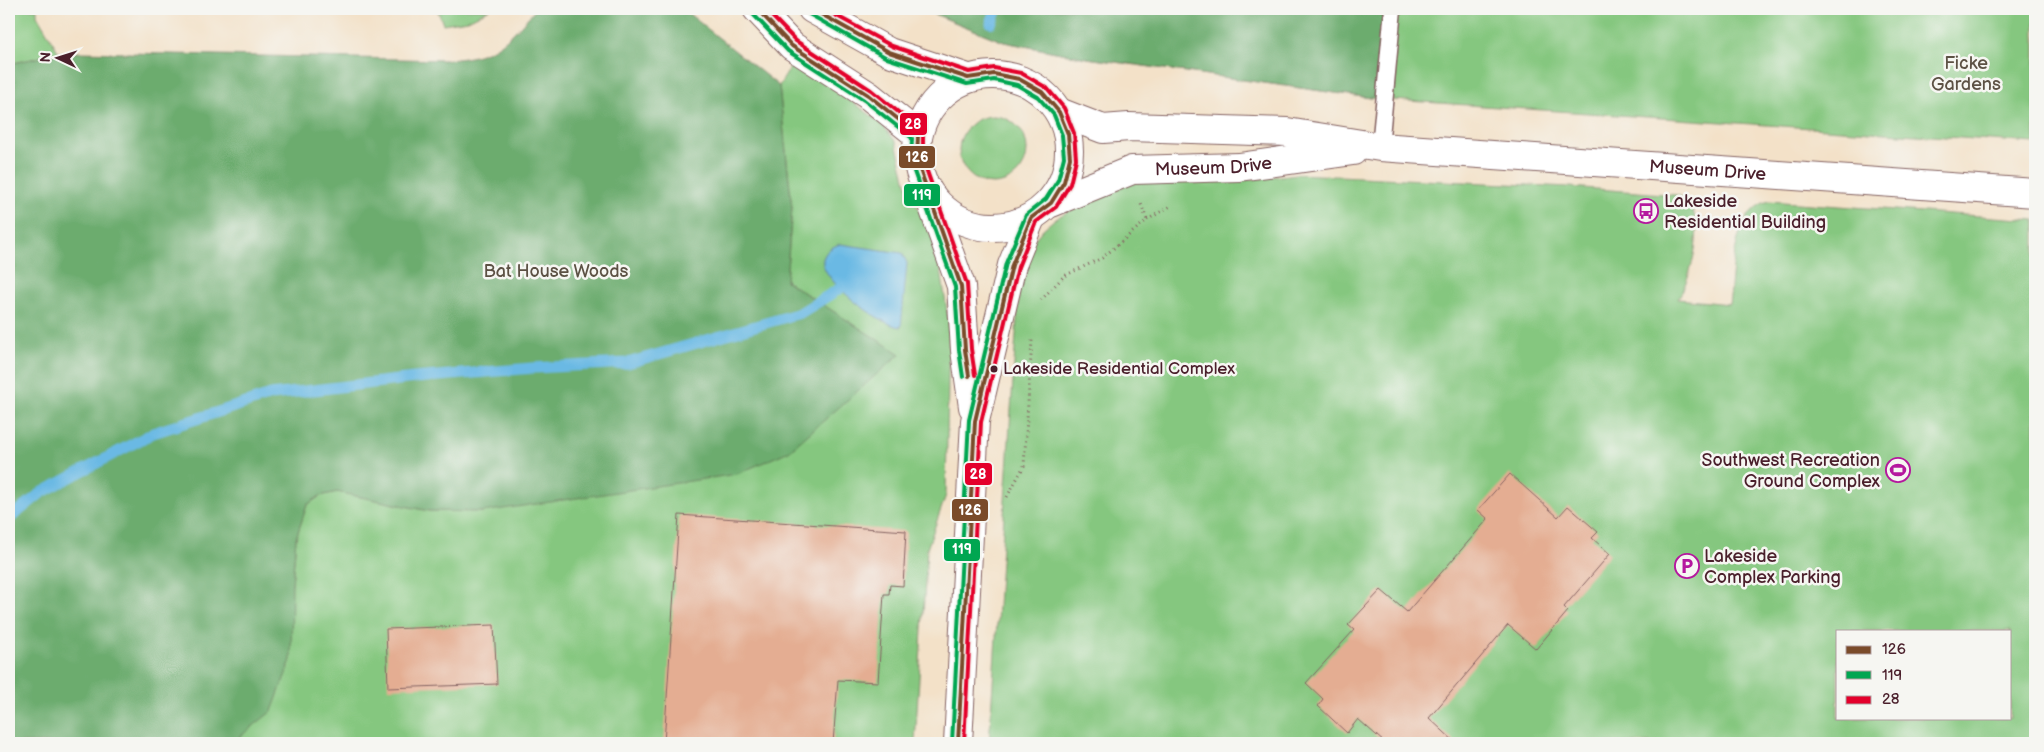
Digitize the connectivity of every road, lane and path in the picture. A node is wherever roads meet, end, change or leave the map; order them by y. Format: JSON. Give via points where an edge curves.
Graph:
{"nodes":[{"id":1,"x":757,"y":9,"type":"edge"},
{"id":2,"x":812,"y":9,"type":"edge"},
{"id":3,"x":1393,"y":9,"type":"edge"},
{"id":4,"x":968,"y":78,"type":"junction"},
{"id":5,"x":1059,"y":112,"type":"junction"},
{"id":6,"x":918,"y":135,"type":"junction"},
{"id":7,"x":1380,"y":147,"type":"junction"},
{"id":8,"x":925,"y":186,"type":"junction"},
{"id":9,"x":2035,"y":193,"type":"edge"},
{"id":10,"x":1138,"y":196,"type":"dead end"},
{"id":11,"x":1041,"y":210,"type":"junction"},
{"id":12,"x":1039,"y":306,"type":"dead end"},
{"id":13,"x":1032,"y":339,"type":"dead end"},
{"id":14,"x":975,"y":420,"type":"junction"},
{"id":15,"x":1024,"y":466,"type":"dead end"},
{"id":16,"x":958,"y":743,"type":"edge"}],
"edges":[{"from":1,"to":6,"type":"street","via":[[792,46],[868,95]]},
{"from":2,"to":4,"type":"street","via":[[889,52]]},
{"from":3,"to":7,"type":"lane"},
{"from":4,"to":5,"type":"street","via":[[994,74],[1020,79],[1042,92]]},
{"from":4,"to":6,"type":"street","via":[[945,91],[928,111]]},
{"from":5,"to":7,"type":"street","name":"Museum Drive","via":[[1103,129],[1288,132]]},
{"from":5,"to":11,"type":"street","via":[[1068,134],[1070,158],[1064,182]]},
{"from":6,"to":8,"type":"street","via":[[917,162]]},
{"from":7,"to":9,"type":"street","name":"Museum Drive"},
{"from":7,"to":11,"type":"street","name":"Museum Drive","via":[[1239,167],[1132,170]]},
{"from":8,"to":11,"type":"street","via":[[941,208],[961,221],[984,228],[1008,226]]},
{"from":8,"to":14,"type":"street","via":[[961,286],[965,350]]},
{"from":10,"to":12,"type":"path","via":[[1147,220],[1102,258],[1064,276]]},
{"from":11,"to":14,"type":"street","via":[[1012,266]]},
{"from":13,"to":15,"type":"path"},
{"from":14,"to":16,"type":"street"}]}
